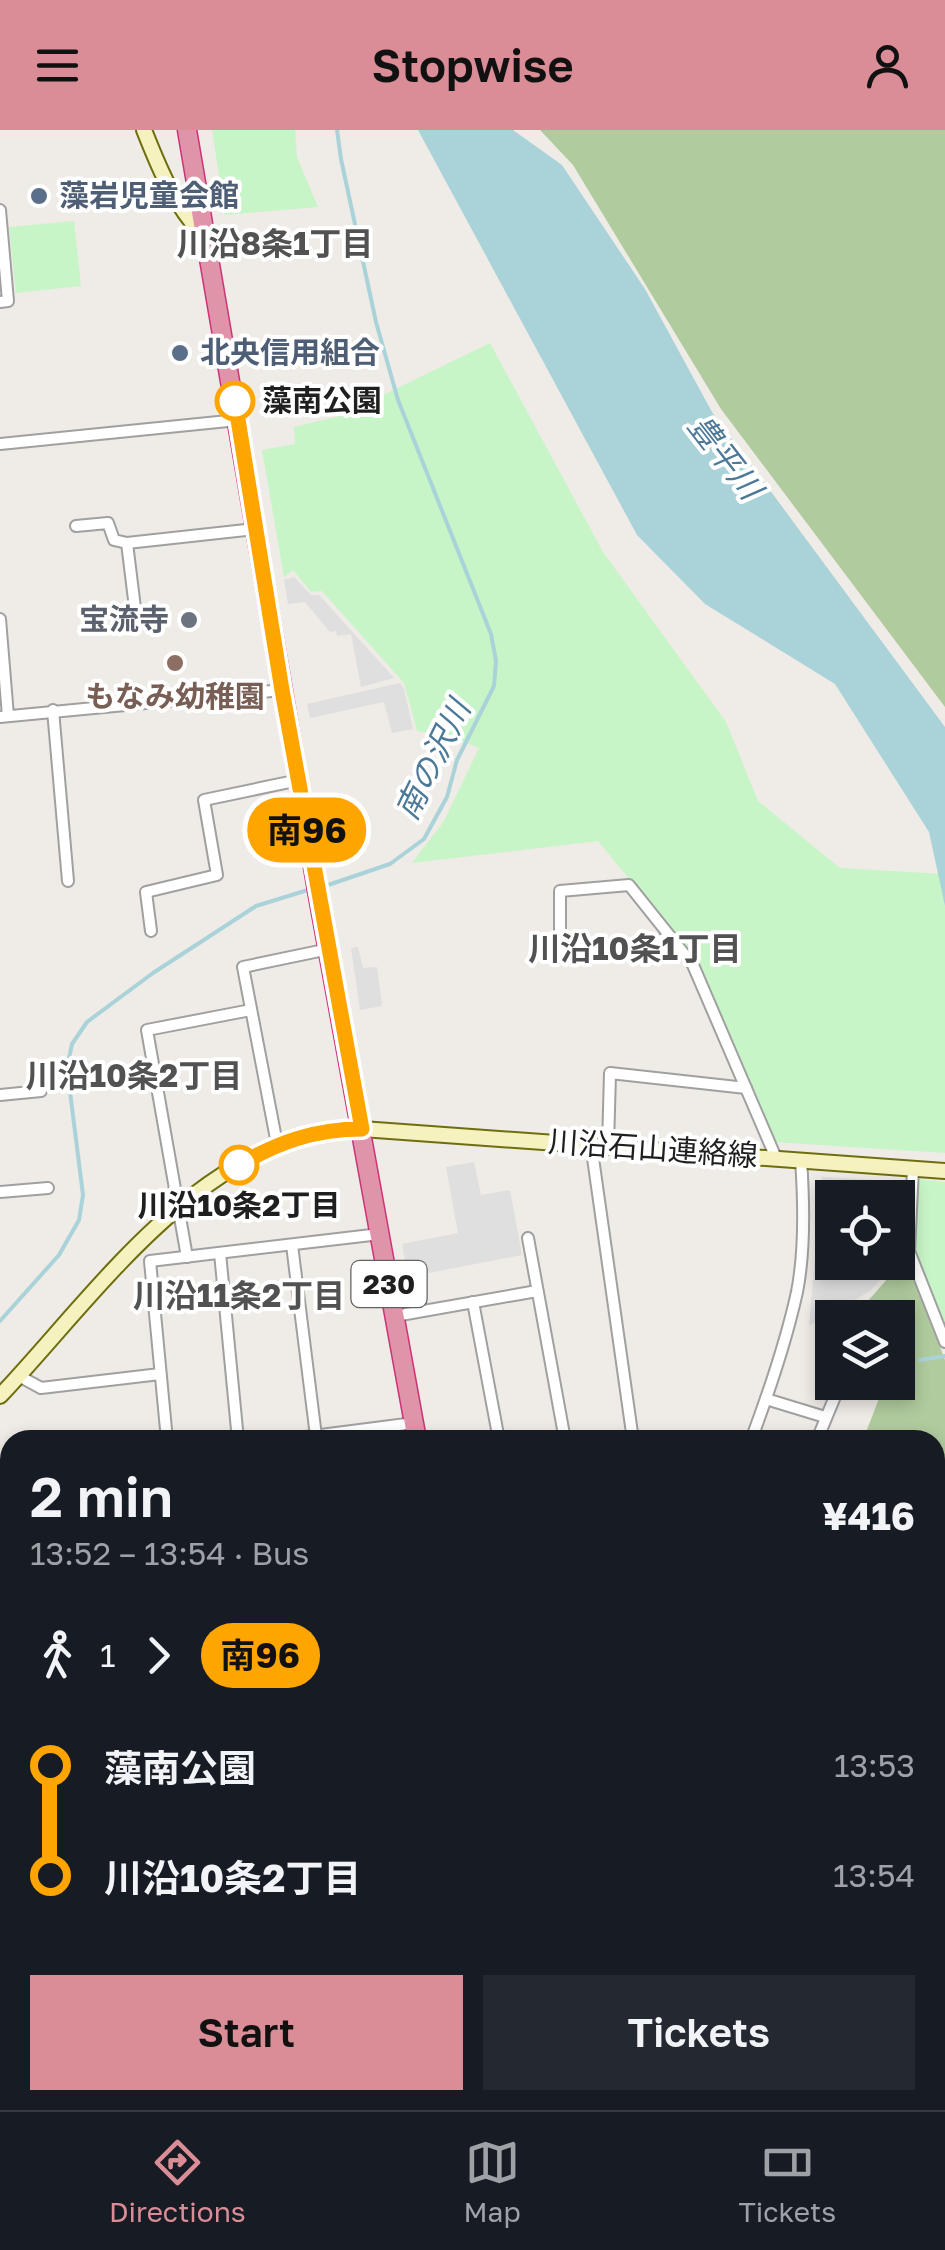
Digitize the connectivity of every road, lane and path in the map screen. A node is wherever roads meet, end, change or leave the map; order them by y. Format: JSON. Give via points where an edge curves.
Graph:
{"nodes":[{"id":1,"x":144,"y":130,"type":"edge"},
{"id":2,"x":188,"y":130,"type":"edge"},
{"id":3,"x":0,"y":210,"type":"edge"},
{"id":4,"x":207,"y":240,"type":"junction"},
{"id":5,"x":0,"y":302,"type":"edge"},
{"id":6,"x":238,"y":420,"type":"junction"},
{"id":7,"x":0,"y":444,"type":"edge"},
{"id":8,"x":76,"y":526,"type":"dead end"},
{"id":9,"x":255,"y":529,"type":"junction"},
{"id":10,"x":127,"y":544,"type":"junction"},
{"id":11,"x":136,"y":616,"type":"dead end"},
{"id":12,"x":0,"y":619,"type":"edge"},
{"id":13,"x":282,"y":690,"type":"junction"},
{"id":14,"x":53,"y":710,"type":"junction"},
{"id":15,"x":4,"y":716,"type":"edge"},
{"id":16,"x":299,"y":780,"type":"junction"},
{"id":17,"x":68,"y":881,"type":"dead end"},
{"id":18,"x":151,"y":931,"type":"dead end"},
{"id":19,"x":670,"y":936,"type":"junction"},
{"id":20,"x":328,"y":949,"type":"junction"},
{"id":21,"x":251,"y":1010,"type":"junction"},
{"id":22,"x":746,"y":1088,"type":"junction"},
{"id":23,"x":40,"y":1091,"type":"dead end"},
{"id":24,"x":0,"y":1095,"type":"edge"},
{"id":25,"x":362,"y":1129,"type":"junction"},
{"id":26,"x":277,"y":1144,"type":"junction"},
{"id":27,"x":591,"y":1144,"type":"junction"},
{"id":28,"x":608,"y":1146,"type":"junction"},
{"id":29,"x":776,"y":1158,"type":"junction"},
{"id":30,"x":801,"y":1160,"type":"junction"},
{"id":31,"x":913,"y":1169,"type":"junction"},
{"id":32,"x":945,"y":1172,"type":"edge"},
{"id":33,"x":48,"y":1188,"type":"dead end"},
{"id":34,"x":0,"y":1192,"type":"edge"},
{"id":35,"x":177,"y":1208,"type":"junction"},
{"id":36,"x":380,"y":1234,"type":"junction"},
{"id":37,"x":528,"y":1238,"type":"dead end"},
{"id":38,"x":292,"y":1244,"type":"junction"},
{"id":39,"x":220,"y":1253,"type":"junction"},
{"id":40,"x":187,"y":1256,"type":"junction"},
{"id":41,"x":536,"y":1290,"type":"junction"},
{"id":42,"x":473,"y":1302,"type":"junction"},
{"id":43,"x":395,"y":1316,"type":"junction"},
{"id":44,"x":945,"y":1342,"type":"edge"},
{"id":45,"x":160,"y":1374,"type":"junction"},
{"id":46,"x":19,"y":1376,"type":"junction"},
{"id":47,"x":0,"y":1396,"type":"edge"},
{"id":48,"x":766,"y":1399,"type":"junction"},
{"id":49,"x":832,"y":1400,"type":"edge"},
{"id":50,"x":824,"y":1418,"type":"junction"},
{"id":51,"x":166,"y":1430,"type":"edge"},
{"id":52,"x":237,"y":1430,"type":"edge"},
{"id":53,"x":315,"y":1430,"type":"edge"},
{"id":54,"x":416,"y":1430,"type":"edge"},
{"id":55,"x":497,"y":1430,"type":"edge"},
{"id":56,"x":563,"y":1430,"type":"edge"},
{"id":57,"x":631,"y":1430,"type":"edge"},
{"id":58,"x":755,"y":1430,"type":"edge"},
{"id":59,"x":820,"y":1430,"type":"edge"}],
"edges":[{"from":1,"to":4,"type":"street","via":[[166,186]]},
{"from":2,"to":4,"type":"highway","number":"230"},
{"from":3,"to":5,"type":"street","via":[[8,301]]},
{"from":4,"to":6,"type":"highway","number":"230"},
{"from":6,"to":7,"type":"street"},
{"from":6,"to":9,"type":"highway","number":"230"},
{"from":8,"to":10,"type":"street","via":[[108,523],[114,540]]},
{"from":9,"to":10,"type":"street"},
{"from":9,"to":13,"type":"highway","number":"230"},
{"from":10,"to":11,"type":"street"},
{"from":12,"to":15,"type":"street"},
{"from":13,"to":14,"type":"street"},
{"from":13,"to":16,"type":"highway","number":"230"},
{"from":14,"to":15,"type":"street"},
{"from":14,"to":17,"type":"street"},
{"from":16,"to":18,"type":"street","via":[[204,800],[216,875],[146,892]]},
{"from":16,"to":20,"type":"highway","number":"230"},
{"from":19,"to":19,"type":"street","via":[[634,953],[560,955],[560,890],[629,885]]},
{"from":19,"to":22,"type":"street","via":[[694,964]]},
{"from":20,"to":21,"type":"street","via":[[243,967]]},
{"from":20,"to":25,"type":"highway","number":"230"},
{"from":21,"to":26,"type":"street"},
{"from":21,"to":35,"type":"street","via":[[147,1030]]},
{"from":22,"to":28,"type":"street","via":[[610,1073]]},
{"from":22,"to":29,"type":"street"},
{"from":23,"to":24,"type":"street"},
{"from":25,"to":26,"type":"street","name":"川沿石山連絡線","via":[[332,1129]]},
{"from":25,"to":27,"type":"street","name":"川沿石山連絡線"},
{"from":25,"to":36,"type":"highway","number":"230"},
{"from":26,"to":35,"type":"street","name":"川沿石山連絡線"},
{"from":27,"to":28,"type":"street","name":"川沿石山連絡線"},
{"from":27,"to":57,"type":"street"},
{"from":28,"to":29,"type":"street","name":"川沿石山連絡線"},
{"from":29,"to":30,"type":"street","name":"川沿石山連絡線"},
{"from":30,"to":31,"type":"street","name":"川沿石山連絡線"},
{"from":30,"to":48,"type":"street","via":[[798,1290]]},
{"from":31,"to":32,"type":"street","name":"川沿石山連絡線"},
{"from":31,"to":44,"type":"street","via":[[909,1250]]},
{"from":33,"to":34,"type":"street"},
{"from":35,"to":40,"type":"street"},
{"from":35,"to":46,"type":"street","name":"川沿石山連絡線","via":[[115,1266]]},
{"from":36,"to":38,"type":"street"},
{"from":36,"to":43,"type":"highway","number":"230"},
{"from":37,"to":41,"type":"street"},
{"from":38,"to":39,"type":"street"},
{"from":38,"to":53,"type":"street"},
{"from":39,"to":40,"type":"street"},
{"from":39,"to":52,"type":"street"},
{"from":40,"to":45,"type":"street","via":[[150,1261]]},
{"from":41,"to":42,"type":"street"},
{"from":41,"to":56,"type":"street"},
{"from":42,"to":43,"type":"street"},
{"from":42,"to":55,"type":"street"},
{"from":43,"to":54,"type":"highway","number":"230"},
{"from":45,"to":46,"type":"street","via":[[41,1388]]},
{"from":45,"to":51,"type":"street"},
{"from":46,"to":47,"type":"street","name":"川沿石山連絡線"},
{"from":48,"to":50,"type":"street"},
{"from":48,"to":58,"type":"street"},
{"from":49,"to":50,"type":"street"},
{"from":50,"to":59,"type":"street"}]}
